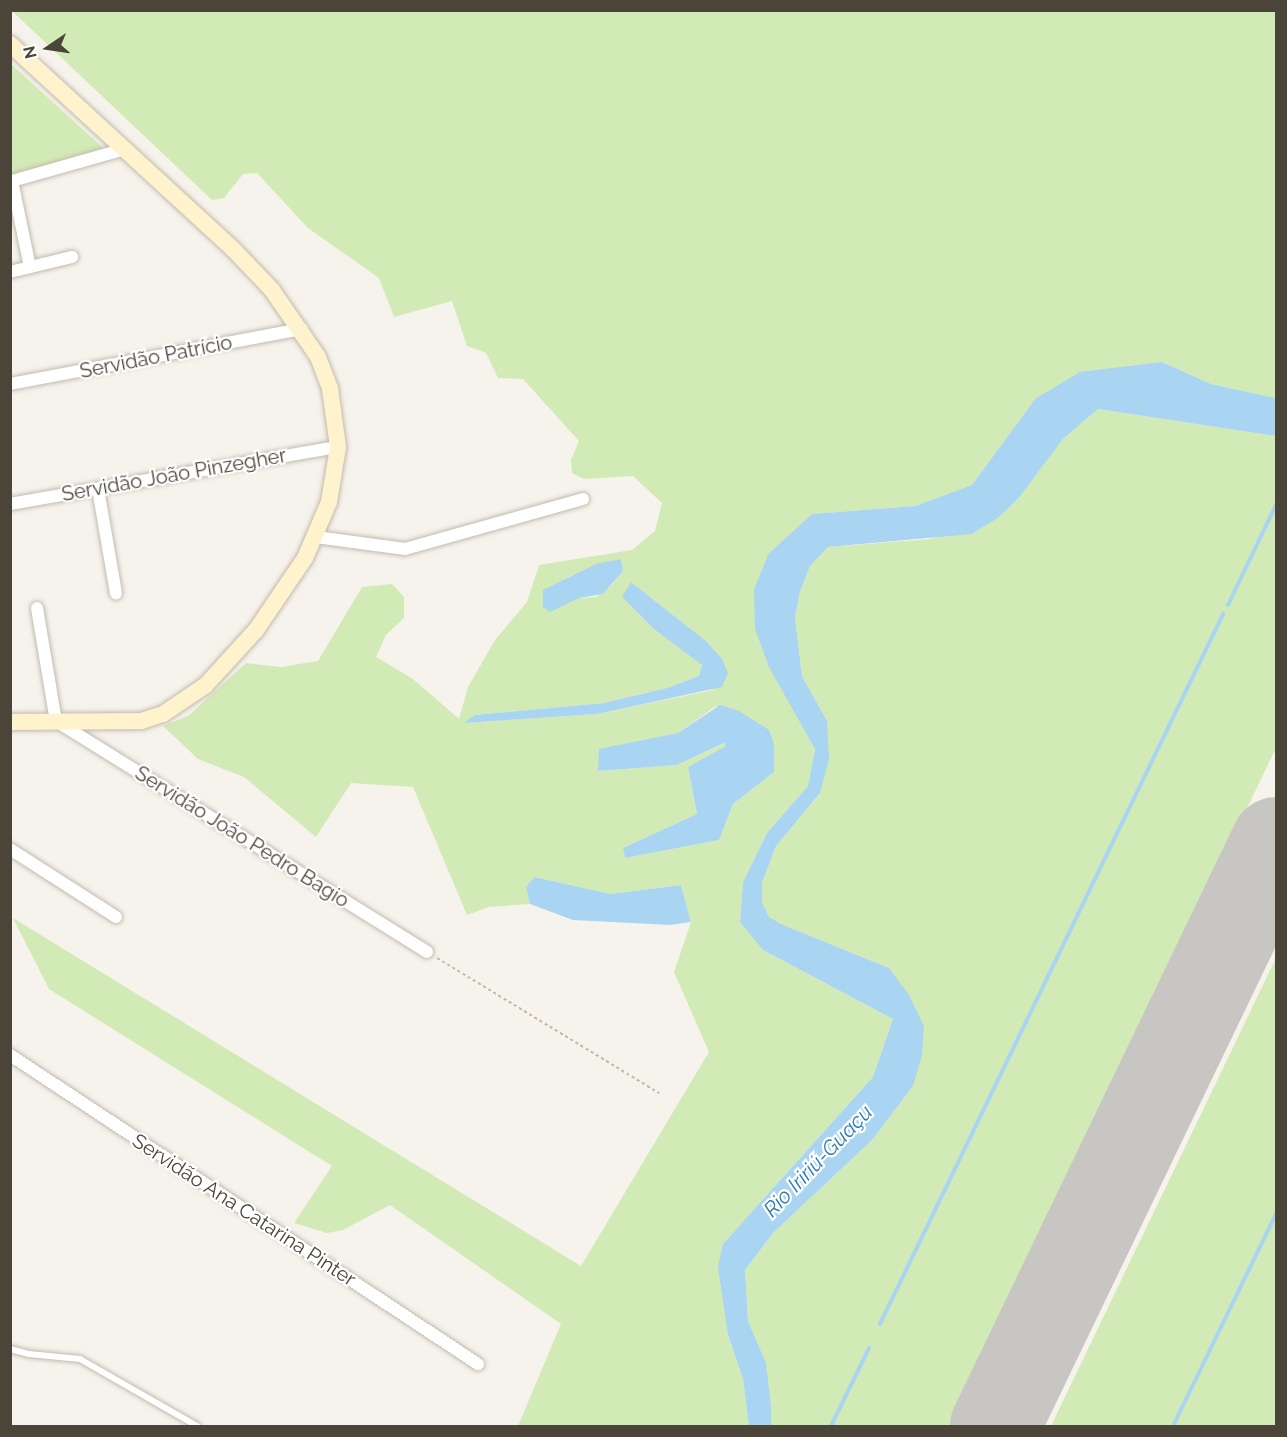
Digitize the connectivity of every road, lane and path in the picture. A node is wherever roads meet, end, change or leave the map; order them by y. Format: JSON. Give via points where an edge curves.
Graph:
{"nodes":[{"id":1,"x":10,"y":44,"type":"edge"},
{"id":2,"x":125,"y":149,"type":"junction"},
{"id":3,"x":72,"y":256,"type":"dead end"},
{"id":4,"x":30,"y":267,"type":"junction"},
{"id":5,"x":10,"y":272,"type":"edge"},
{"id":6,"x":302,"y":329,"type":"junction"},
{"id":7,"x":10,"y":384,"type":"edge"},
{"id":8,"x":338,"y":447,"type":"junction"},
{"id":9,"x":98,"y":489,"type":"junction"},
{"id":10,"x":583,"y":499,"type":"dead end"},
{"id":11,"x":10,"y":504,"type":"edge"},
{"id":12,"x":316,"y":537,"type":"junction"},
{"id":13,"x":116,"y":593,"type":"dead end"},
{"id":14,"x":38,"y":608,"type":"dead end"},
{"id":15,"x":10,"y":722,"type":"edge"},
{"id":16,"x":56,"y":722,"type":"junction"},
{"id":17,"x":10,"y":849,"type":"edge"},
{"id":18,"x":116,"y":917,"type":"dead end"},
{"id":19,"x":427,"y":952,"type":"joint"},
{"id":20,"x":10,"y":1055,"type":"edge"},
{"id":21,"x":659,"y":1093,"type":"dead end"},
{"id":22,"x":10,"y":1349,"type":"edge"},
{"id":23,"x":478,"y":1364,"type":"dead end"},
{"id":24,"x":197,"y":1426,"type":"edge"}],
"edges":[{"from":1,"to":2,"type":"street"},
{"from":2,"to":4,"type":"street","via":[[12,181]]},
{"from":2,"to":6,"type":"street","via":[[233,249]]},
{"from":3,"to":4,"type":"street"},
{"from":4,"to":5,"type":"street"},
{"from":6,"to":7,"type":"street","name":"Servidão Patrício"},
{"from":6,"to":8,"type":"street","via":[[330,389]]},
{"from":8,"to":9,"type":"street","name":"Servidão João Pinzegher"},
{"from":8,"to":12,"type":"street","via":[[328,502]]},
{"from":9,"to":11,"type":"street","name":"Servidão João Pinzegher"},
{"from":9,"to":13,"type":"street"},
{"from":10,"to":12,"type":"street","via":[[405,549]]},
{"from":12,"to":16,"type":"street","via":[[256,630],[230,662],[183,703],[141,721]]},
{"from":14,"to":16,"type":"street"},
{"from":15,"to":16,"type":"street"},
{"from":16,"to":19,"type":"street","name":"Servidão João Pedro Bagio"},
{"from":17,"to":18,"type":"street"},
{"from":19,"to":21,"type":"path"},
{"from":20,"to":23,"type":"street","name":"Servidão Ana Catarina Pinter"},
{"from":22,"to":24,"type":"lane","via":[[80,1359]]}]}
